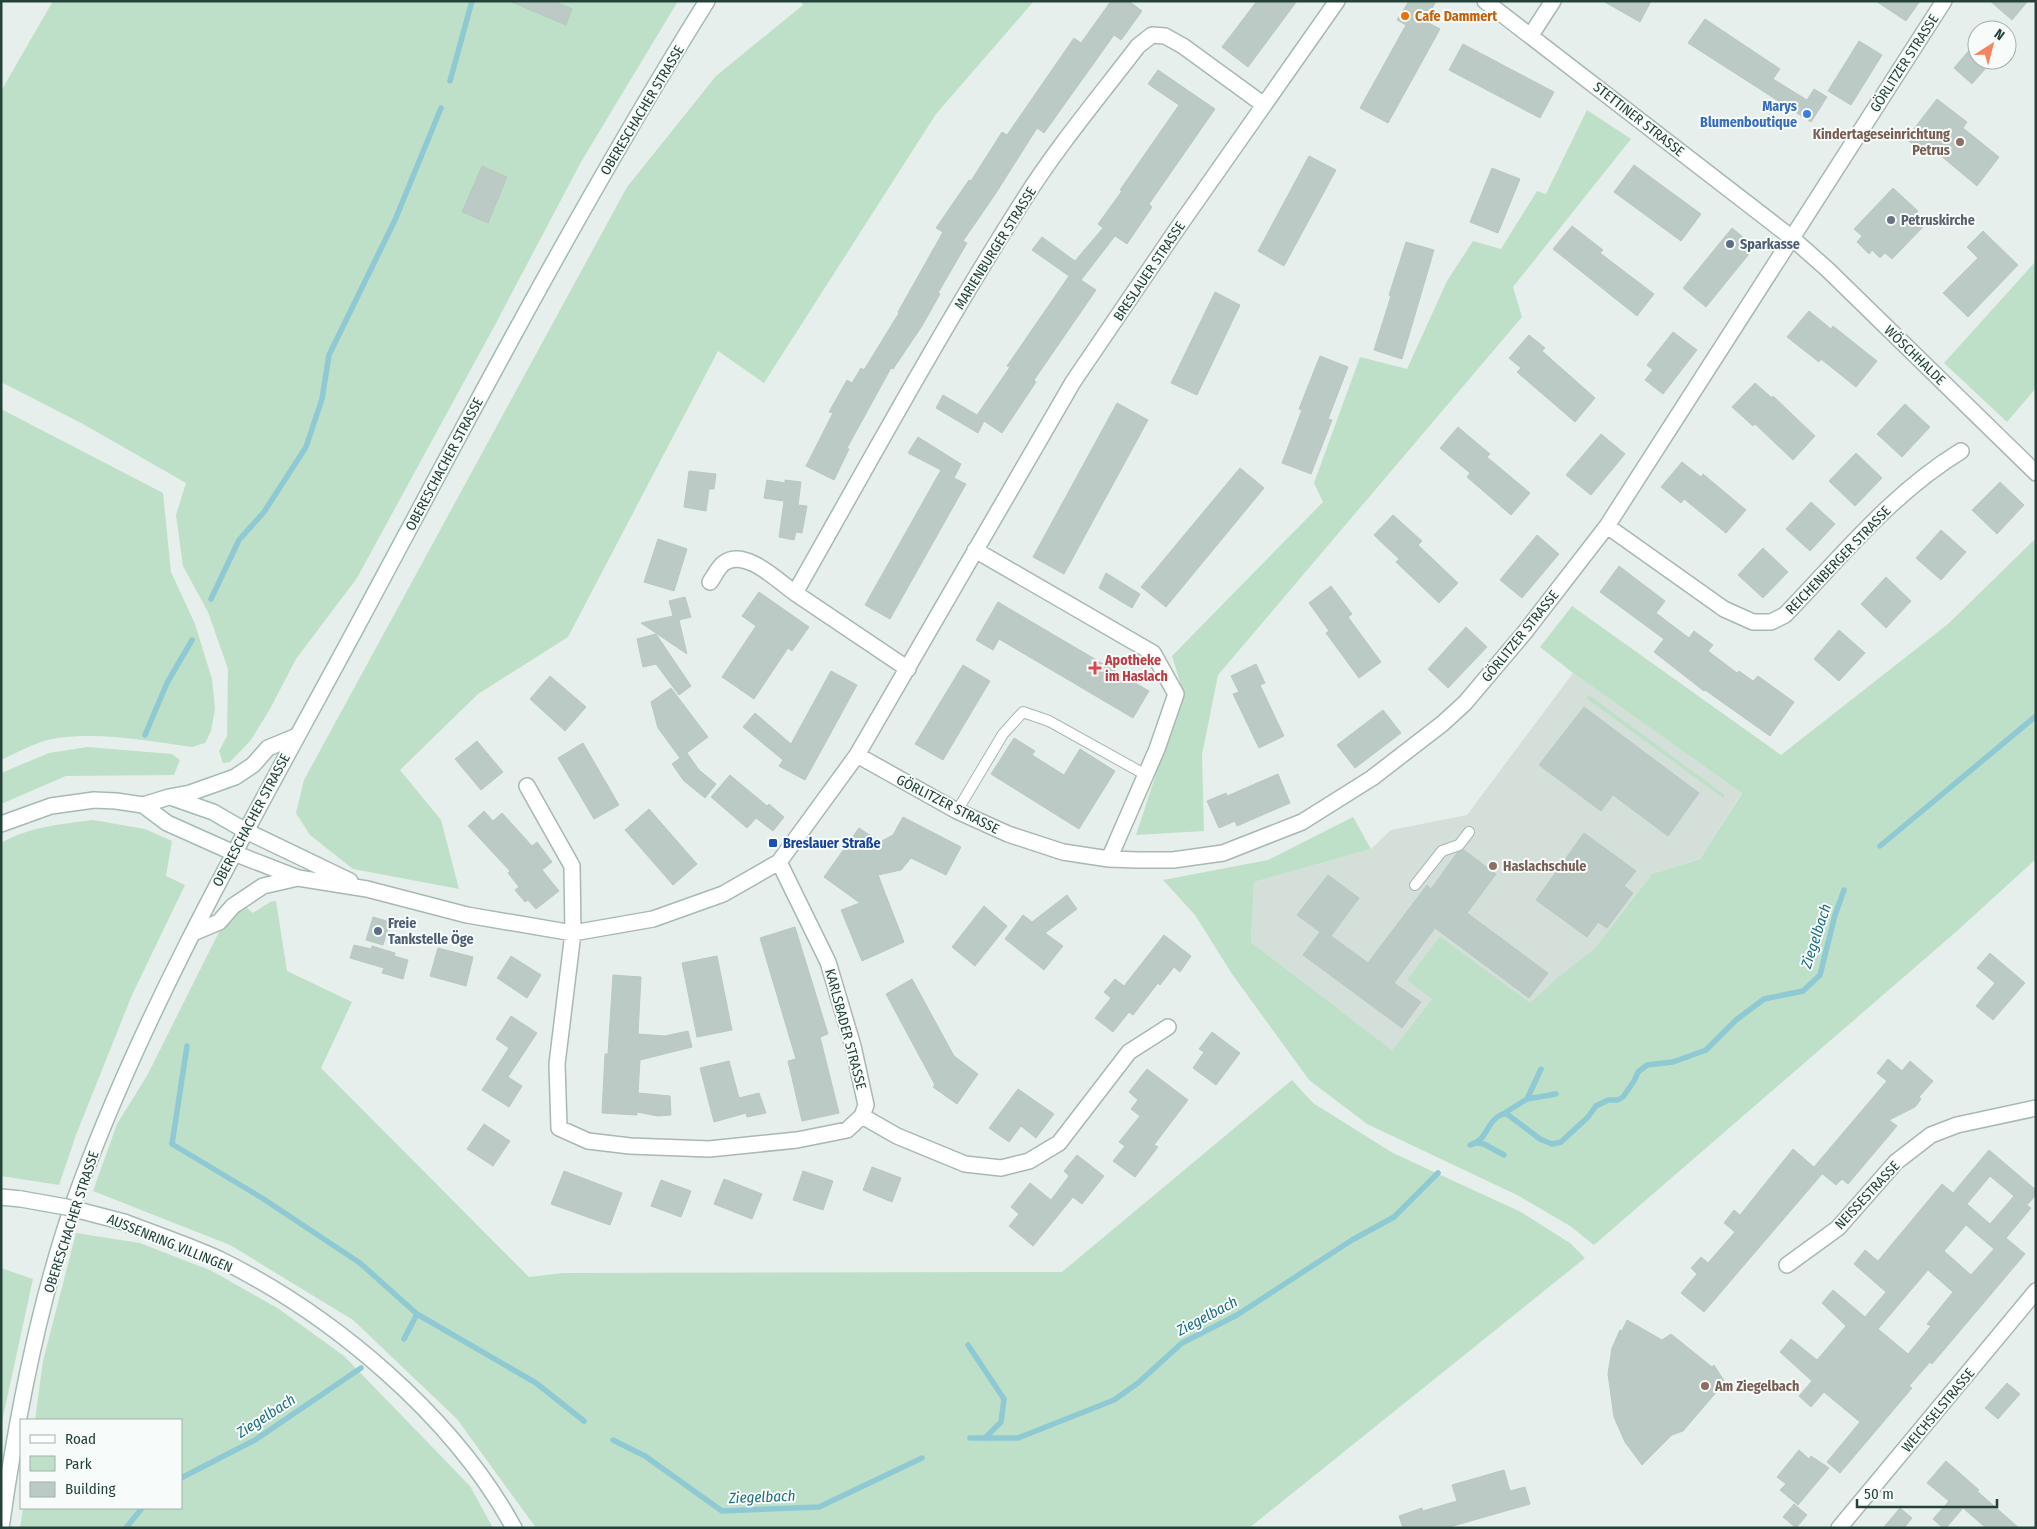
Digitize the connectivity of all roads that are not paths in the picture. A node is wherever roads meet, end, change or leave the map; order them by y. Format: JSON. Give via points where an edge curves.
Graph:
{"nodes":[{"id":1,"x":707,"y":1,"type":"edge"},
{"id":2,"x":1337,"y":1,"type":"edge"},
{"id":3,"x":1485,"y":1,"type":"edge"},
{"id":4,"x":1553,"y":1,"type":"edge"},
{"id":5,"x":1944,"y":1,"type":"edge"},
{"id":6,"x":1531,"y":35,"type":"junction"},
{"id":7,"x":1264,"y":105,"type":"junction"},
{"id":8,"x":1792,"y":238,"type":"junction"},
{"id":9,"x":1961,"y":451,"type":"dead end"},
{"id":10,"x":2036,"y":473,"type":"edge"},
{"id":11,"x":1607,"y":526,"type":"junction"},
{"id":12,"x":975,"y":550,"type":"junction"},
{"id":13,"x":710,"y":582,"type":"dead end"},
{"id":14,"x":795,"y":593,"type":"junction"},
{"id":15,"x":908,"y":669,"type":"junction"},
{"id":16,"x":296,"y":736,"type":"junction"},
{"id":17,"x":857,"y":755,"type":"junction"},
{"id":18,"x":1146,"y":775,"type":"junction"},
{"id":19,"x":527,"y":786,"type":"dead end"},
{"id":20,"x":169,"y":797,"type":"junction"},
{"id":21,"x":143,"y":805,"type":"junction"},
{"id":22,"x":957,"y":812,"type":"junction"},
{"id":23,"x":1,"y":824,"type":"edge"},
{"id":24,"x":246,"y":831,"type":"junction"},
{"id":25,"x":1469,"y":832,"type":"dead end"},
{"id":26,"x":234,"y":853,"type":"junction"},
{"id":27,"x":1109,"y":859,"type":"junction"},
{"id":28,"x":779,"y":862,"type":"junction"},
{"id":29,"x":298,"y":878,"type":"junction"},
{"id":30,"x":1414,"y":885,"type":"dead end"},
{"id":31,"x":367,"y":889,"type":"junction"},
{"id":32,"x":193,"y":933,"type":"junction"},
{"id":33,"x":574,"y":933,"type":"junction"},
{"id":34,"x":1168,"y":1027,"type":"dead end"},
{"id":35,"x":2036,"y":1108,"type":"edge"},
{"id":36,"x":862,"y":1116,"type":"junction"},
{"id":37,"x":8,"y":1198,"type":"edge"},
{"id":38,"x":1787,"y":1265,"type":"dead end"},
{"id":39,"x":2036,"y":1291,"type":"edge"},
{"id":40,"x":1,"y":1528,"type":"edge"},
{"id":41,"x":514,"y":1528,"type":"edge"},
{"id":42,"x":1839,"y":1528,"type":"edge"}],
"edges":[{"from":1,"to":16,"type":"street","name":"OBERESCHACHER STRASSE","via":[[593,193]]},
{"from":2,"to":7,"type":"street","name":"BRESLAUER STRASSE"},
{"from":3,"to":6,"type":"street","name":"STETTINER STRASSE"},
{"from":4,"to":6,"type":"street"},
{"from":5,"to":8,"type":"street","name":"GÖRLITZER STRASSE"},
{"from":6,"to":8,"type":"street","name":"STETTINER STRASSE"},
{"from":7,"to":12,"type":"street","name":"BRESLAUER STRASSE","via":[[1073,382]]},
{"from":7,"to":14,"type":"street","name":"MARIENBURGER STRASSE","via":[[1165,36],[1152,35],[1138,46],[1024,200],[902,403]]},
{"from":8,"to":10,"type":"street","name":"WÖSCHHALDE","via":[[1828,269]]},
{"from":8,"to":11,"type":"street","name":"GÖRLITZER STRASSE"},
{"from":9,"to":11,"type":"street","name":"REICHENBERGER STRASSE","via":[[1933,468],[1886,509],[1785,615],[1771,622],[1753,622],[1724,609]]},
{"from":11,"to":27,"type":"street","name":"GÖRLITZER STRASSE","via":[[1465,703],[1372,778],[1302,822],[1223,853],[1173,860]]},
{"from":12,"to":15,"type":"street","name":"BRESLAUER STRASSE"},
{"from":12,"to":18,"type":"street","via":[[1153,654],[1176,694]]},
{"from":13,"to":14,"type":"street","via":[[723,564],[736,558],[750,561]]},
{"from":14,"to":15,"type":"street"},
{"from":15,"to":17,"type":"street","name":"BRESLAUER STRASSE"},
{"from":16,"to":20,"type":"street","via":[[268,748],[235,778]]},
{"from":16,"to":24,"type":"street","name":"OBERESCHACHER STRASSE"},
{"from":17,"to":22,"type":"street","name":"GÖRLITZER STRASSE"},
{"from":17,"to":28,"type":"street","name":"BRESLAUER STRASSE"},
{"from":18,"to":22,"type":"lane","via":[[1049,721],[1023,712],[1003,734]]},
{"from":18,"to":27,"type":"street"},
{"from":19,"to":33,"type":"street","via":[[572,866]]},
{"from":20,"to":21,"type":"street"},
{"from":20,"to":24,"type":"street","name":"BRESLAUER STRASSE","via":[[213,812]]},
{"from":21,"to":23,"type":"street","via":[[94,800],[51,806]]},
{"from":21,"to":26,"type":"street","name":"BRESLAUER STRASSE","via":[[167,823]]},
{"from":22,"to":27,"type":"street","name":"GÖRLITZER STRASSE","via":[[1008,834],[1063,852]]},
{"from":24,"to":26,"type":"street","name":"OBERESCHACHER STRASSE"},
{"from":24,"to":31,"type":"street","name":"BRESLAUER STRASSE"},
{"from":25,"to":30,"type":"lane","via":[[1459,845],[1442,851]]},
{"from":26,"to":29,"type":"street","name":"BRESLAUER STRASSE"},
{"from":26,"to":32,"type":"street","name":"OBERESCHACHER STRASSE"},
{"from":28,"to":33,"type":"street","name":"BRESLAUER STRASSE","via":[[723,894],[653,919]]},
{"from":28,"to":36,"type":"street","name":"KARLSBADER STRASSE","via":[[828,962],[853,1046],[866,1105]]},
{"from":29,"to":31,"type":"street","name":"BRESLAUER STRASSE"},
{"from":29,"to":32,"type":"street","name":"OBERESCHACHER STRASSE","via":[[264,886],[233,906],[219,922]]},
{"from":31,"to":33,"type":"street","name":"BRESLAUER STRASSE","via":[[467,915]]},
{"from":32,"to":40,"type":"street","name":"OBERESCHACHER STRASSE","via":[[116,1094],[74,1202],[27,1378]]},
{"from":33,"to":36,"type":"street","via":[[557,1064],[558,1128],[588,1141],[709,1149],[797,1140],[847,1130]]},
{"from":34,"to":36,"type":"street","via":[[1129,1052],[1059,1143],[1030,1161],[1001,1168],[965,1164],[897,1136]]},
{"from":35,"to":38,"type":"street","name":"NEISSESTRASSE","via":[[1957,1125],[1931,1135],[1896,1162],[1838,1228]]},
{"from":37,"to":41,"type":"street","name":"AUSSENRING VILLINGEN","bridge":true,"via":[[66,1207],[124,1222],[218,1259],[287,1297],[348,1340],[416,1399],[472,1464]]},
{"from":39,"to":42,"type":"street","name":"WEICHSELSTRASSE"}]}
